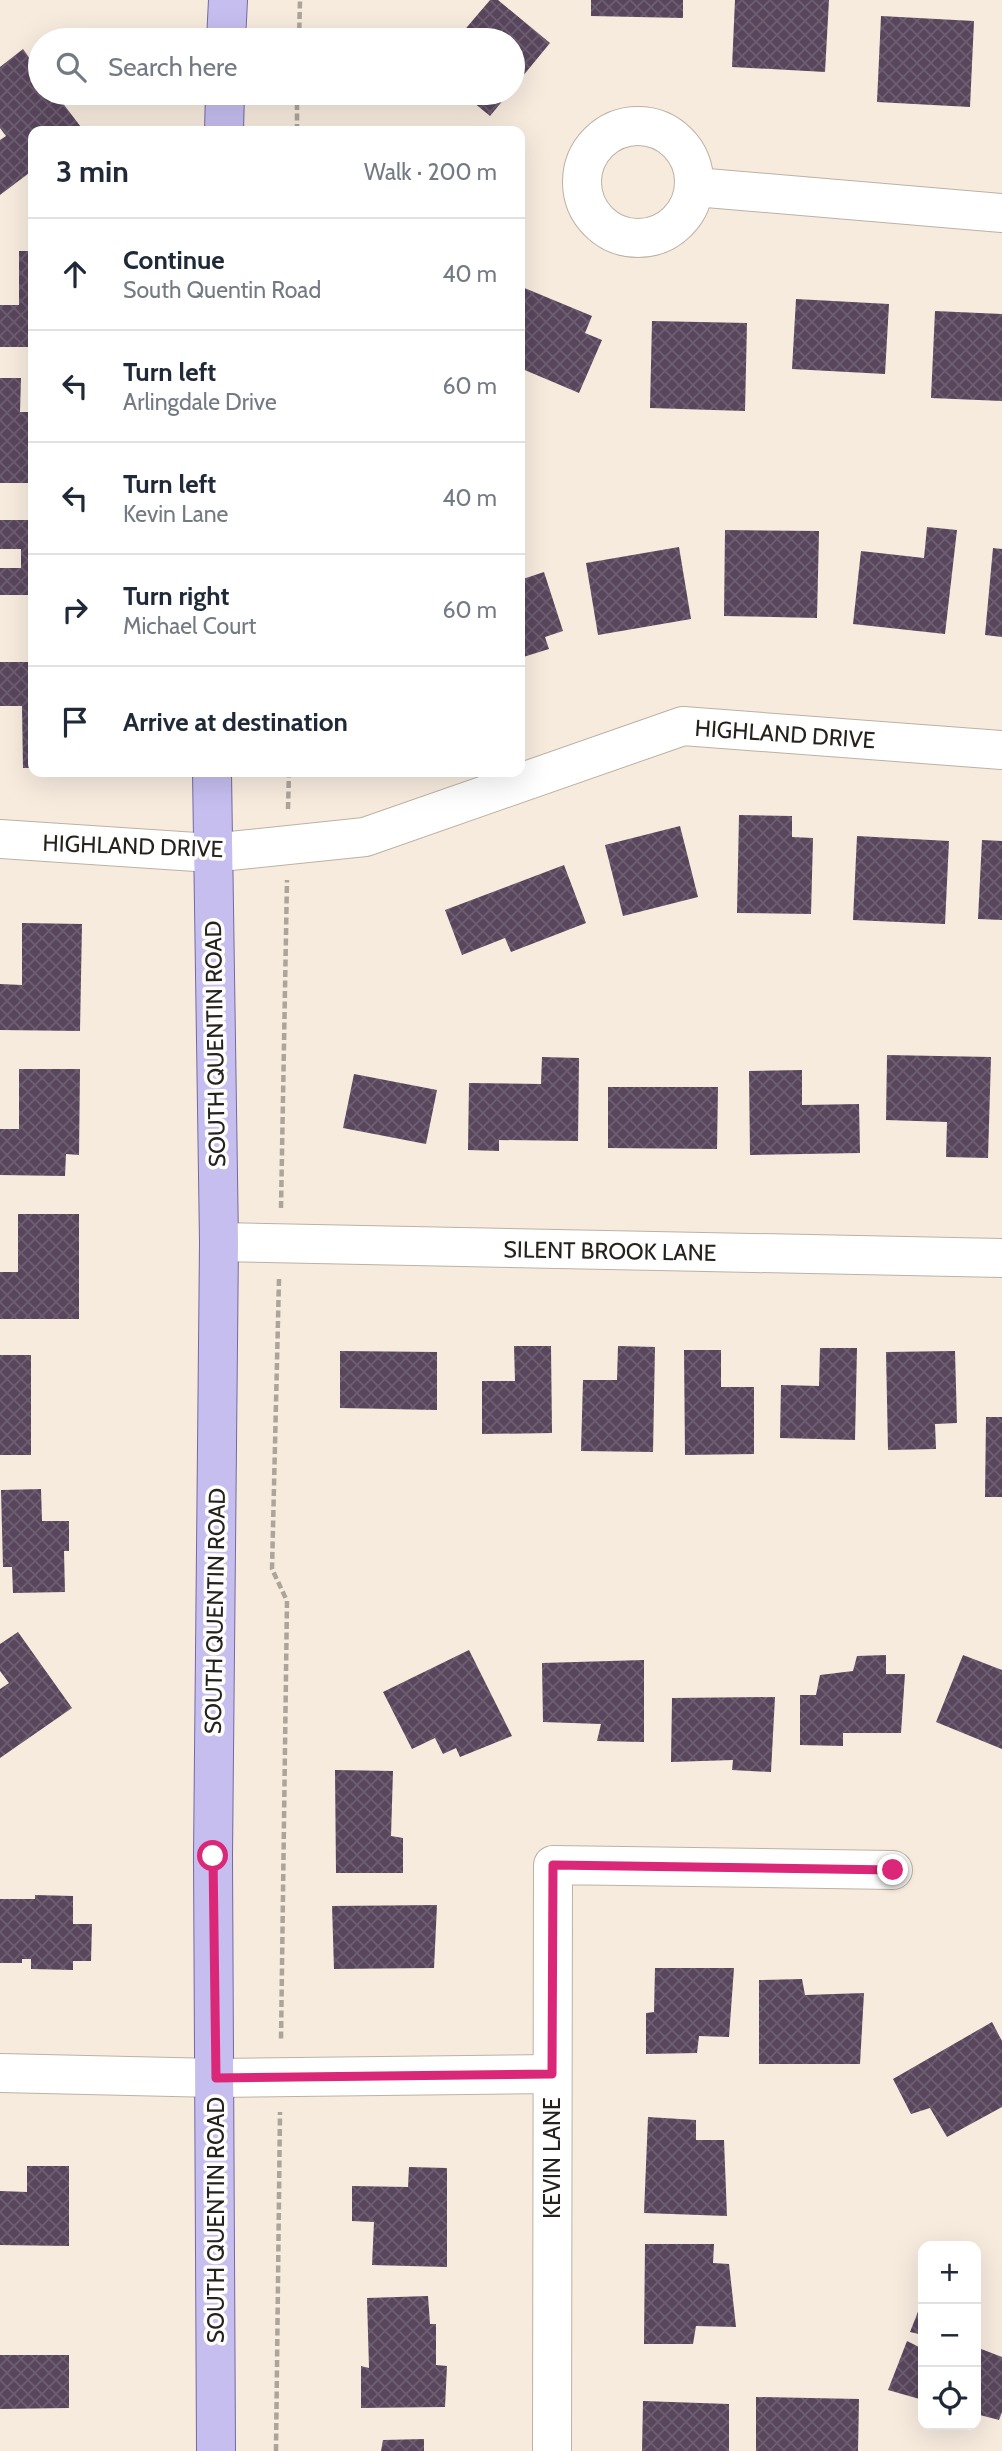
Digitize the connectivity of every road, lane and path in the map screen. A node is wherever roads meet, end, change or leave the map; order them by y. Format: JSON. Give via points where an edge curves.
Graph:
{"nodes":[{"id":1,"x":228,"y":0,"type":"edge"},
{"id":2,"x":300,"y":0,"type":"edge"},
{"id":3,"x":227,"y":28,"type":"edge"},
{"id":4,"x":299,"y":28,"type":"edge"},
{"id":5,"x":225,"y":105,"type":"edge"},
{"id":6,"x":298,"y":105,"type":"edge"},
{"id":7,"x":224,"y":126,"type":"edge"},
{"id":8,"x":297,"y":126,"type":"edge"},
{"id":9,"x":695,"y":187,"type":"dead end"},
{"id":10,"x":1002,"y":213,"type":"edge"},
{"id":11,"x":1002,"y":750,"type":"edge"},
{"id":12,"x":212,"y":777,"type":"edge"},
{"id":13,"x":289,"y":777,"type":"edge"},
{"id":14,"x":0,"y":839,"type":"edge"},
{"id":15,"x":288,"y":845,"type":"junction"},
{"id":16,"x":211,"y":853,"type":"junction"},
{"id":17,"x":219,"y":1242,"type":"junction"},
{"id":18,"x":280,"y":1245,"type":"junction"},
{"id":19,"x":1002,"y":1258,"type":"edge"},
{"id":20,"x":893,"y":1870,"type":"dead end"},
{"id":21,"x":0,"y":2073,"type":"edge"},
{"id":22,"x":552,"y":2074,"type":"junction"},
{"id":23,"x":281,"y":2076,"type":"junction"},
{"id":24,"x":216,"y":2078,"type":"junction"},
{"id":25,"x":216,"y":2451,"type":"edge"},
{"id":26,"x":276,"y":2451,"type":"edge"},
{"id":27,"x":552,"y":2451,"type":"edge"}],
"edges":[{"from":1,"to":3,"type":"main road"},
{"from":2,"to":4,"type":"path"},
{"from":5,"to":7,"type":"main road"},
{"from":6,"to":8,"type":"path"},
{"from":9,"to":10,"type":"street"},
{"from":11,"to":15,"type":"street","name":"HIGHLAND DRIVE","via":[[683,726],[365,837]]},
{"from":12,"to":16,"type":"main road","name":"SOUTH QUENTIN ROAD"},
{"from":13,"to":15,"type":"path"},
{"from":14,"to":16,"type":"street","name":"HIGHLAND DRIVE"},
{"from":15,"to":16,"type":"street","name":"HIGHLAND DRIVE"},
{"from":15,"to":18,"type":"path"},
{"from":16,"to":17,"type":"main road","name":"SOUTH QUENTIN ROAD"},
{"from":17,"to":18,"type":"street","name":"SILENT BROOK LANE"},
{"from":17,"to":24,"type":"main road","name":"SOUTH QUENTIN ROAD","via":[[213,1856]]},
{"from":18,"to":19,"type":"street","name":"SILENT BROOK LANE"},
{"from":18,"to":23,"type":"path","via":[[272,1569],[287,1601]]},
{"from":20,"to":22,"type":"street","name":"KEVIN LANE","via":[[553,1865]]},
{"from":21,"to":24,"type":"street"},
{"from":22,"to":23,"type":"street"},
{"from":22,"to":27,"type":"street","name":"KEVIN LANE"},
{"from":23,"to":24,"type":"street"},
{"from":23,"to":26,"type":"path"},
{"from":24,"to":25,"type":"main road","name":"SOUTH QUENTIN ROAD"}]}
